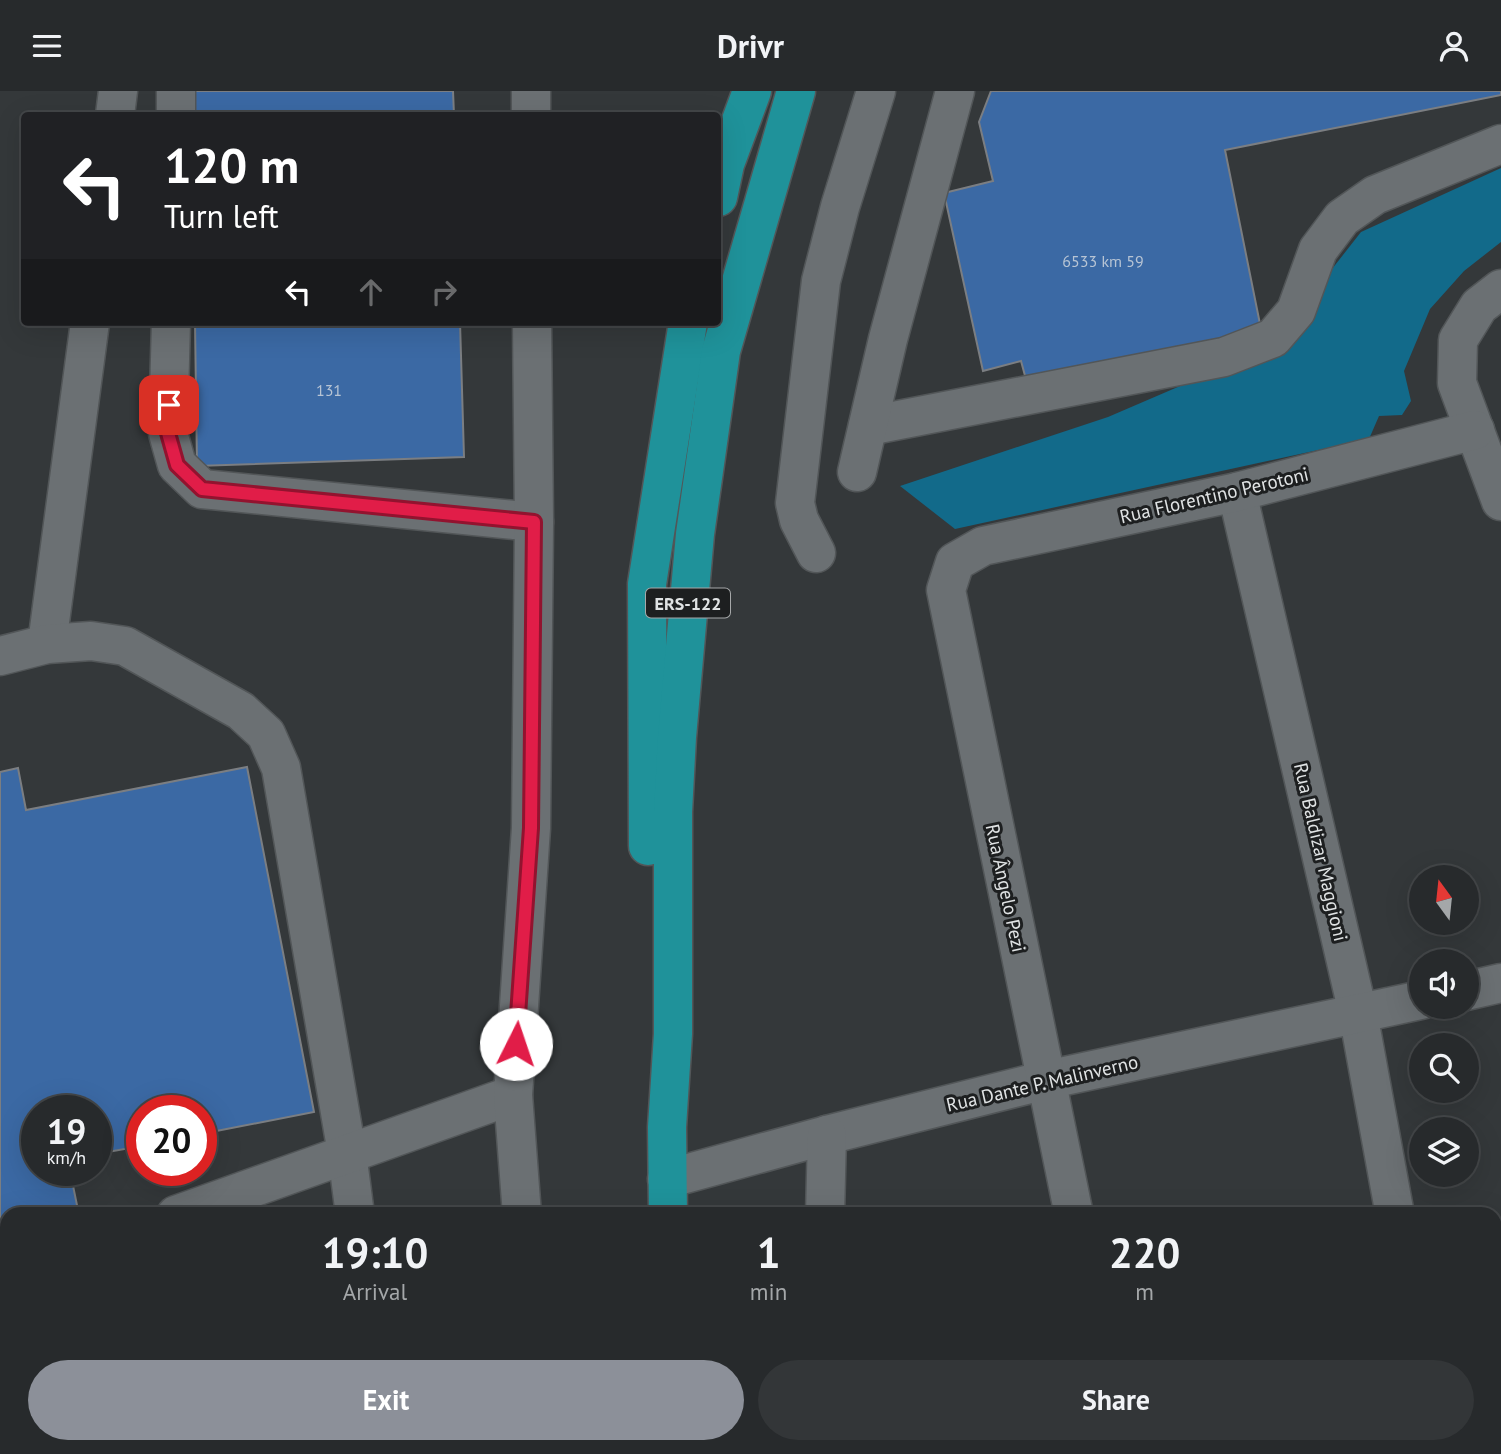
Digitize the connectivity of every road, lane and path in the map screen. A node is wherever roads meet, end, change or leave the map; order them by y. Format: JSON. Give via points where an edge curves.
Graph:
{"nodes":[{"id":1,"x":118,"y":91,"type":"edge"},
{"id":2,"x":176,"y":91,"type":"edge"},
{"id":3,"x":531,"y":91,"type":"edge"},
{"id":4,"x":723,"y":91,"type":"edge"},
{"id":5,"x":752,"y":91,"type":"edge"},
{"id":6,"x":796,"y":91,"type":"edge"},
{"id":7,"x":876,"y":91,"type":"edge"},
{"id":8,"x":955,"y":91,"type":"edge"},
{"id":9,"x":115,"y":112,"type":"edge"},
{"id":10,"x":176,"y":112,"type":"edge"},
{"id":11,"x":531,"y":112,"type":"edge"},
{"id":12,"x":1501,"y":143,"type":"edge"},
{"id":13,"x":721,"y":181,"type":"edge"},
{"id":14,"x":1501,"y":289,"type":"edge"},
{"id":15,"x":89,"y":326,"type":"edge"},
{"id":16,"x":170,"y":326,"type":"edge"},
{"id":17,"x":532,"y":326,"type":"edge"},
{"id":18,"x":687,"y":326,"type":"edge"},
{"id":19,"x":868,"y":426,"type":"junction"},
{"id":20,"x":1475,"y":430,"type":"junction"},
{"id":21,"x":857,"y":473,"type":"dead end"},
{"id":22,"x":1237,"y":492,"type":"junction"},
{"id":23,"x":1501,"y":501,"type":"edge"},
{"id":24,"x":534,"y":522,"type":"junction"},
{"id":25,"x":816,"y":553,"type":"dead end"},
{"id":26,"x":955,"y":562,"type":"joint"},
{"id":27,"x":47,"y":644,"type":"junction"},
{"id":28,"x":0,"y":656,"type":"edge"},
{"id":29,"x":1501,"y":983,"type":"edge"},
{"id":30,"x":1479,"y":988,"type":"edge"},
{"id":31,"x":1409,"y":1002,"type":"edge"},
{"id":32,"x":1358,"y":1013,"type":"junction"},
{"id":33,"x":1045,"y":1080,"type":"junction"},
{"id":34,"x":513,"y":1095,"type":"junction"},
{"id":35,"x":667,"y":1127,"type":"junction"},
{"id":36,"x":827,"y":1135,"type":"junction"},
{"id":37,"x":347,"y":1153,"type":"junction"},
{"id":38,"x":667,"y":1197,"type":"edge"},
{"id":39,"x":198,"y":1207,"type":"edge"},
{"id":40,"x":354,"y":1207,"type":"edge"},
{"id":41,"x":521,"y":1207,"type":"edge"},
{"id":42,"x":825,"y":1207,"type":"edge"},
{"id":43,"x":1072,"y":1207,"type":"edge"},
{"id":44,"x":1394,"y":1207,"type":"edge"}],
"edges":[{"from":1,"to":9,"type":"street"},
{"from":2,"to":10,"type":"street"},
{"from":3,"to":11,"type":"street"},
{"from":4,"to":13,"type":"highway"},
{"from":5,"to":13,"type":"highway"},
{"from":6,"to":35,"type":"highway","number":"ERS-122","via":[[721,351],[695,534],[674,800],[673,1034]]},
{"from":7,"to":25,"type":"street","via":[[821,281],[795,503]]},
{"from":8,"to":19,"type":"street"},
{"from":12,"to":19,"type":"street","via":[[1375,195],[1342,218],[1318,250],[1296,311],[1273,338],[1224,357]]},
{"from":14,"to":20,"type":"street","via":[[1479,306],[1458,340],[1457,383]]},
{"from":15,"to":27,"type":"street"},
{"from":16,"to":24,"type":"street","via":[[168,433],[177,465],[202,489]]},
{"from":17,"to":24,"type":"street"},
{"from":18,"to":35,"type":"highway","number":"ERS-122","via":[[647,584],[652,1025]]},
{"from":19,"to":21,"type":"street"},
{"from":20,"to":22,"type":"street","name":"Rua Florentino Perotoni"},
{"from":20,"to":23,"type":"street"},
{"from":22,"to":26,"type":"street","name":"Rua Florentino Perotoni","via":[[983,546]]},
{"from":22,"to":32,"type":"street","name":"Rua Baldizar Maggioni"},
{"from":24,"to":34,"type":"street","via":[[531,828]]},
{"from":26,"to":33,"type":"street","name":"Rua Ângelo Pezi","via":[[946,590]]},
{"from":27,"to":28,"type":"street"},
{"from":27,"to":37,"type":"street","via":[[91,641],[125,646],[241,711],[265,734],[281,768]]},
{"from":29,"to":30,"type":"street"},
{"from":31,"to":32,"type":"street","name":"Rua Dante P. Malinverno"},
{"from":32,"to":33,"type":"street","name":"Rua Dante P. Malinverno"},
{"from":32,"to":44,"type":"street","name":"Rua Baldizar Maggioni"},
{"from":33,"to":36,"type":"street","name":"Rua Dante P. Malinverno"},
{"from":33,"to":43,"type":"street","name":"Rua Ângelo Pezi"},
{"from":34,"to":37,"type":"street"},
{"from":34,"to":41,"type":"street"},
{"from":35,"to":38,"type":"highway","number":"ERS-122"},
{"from":36,"to":38,"type":"street","name":"Rua Dante P. Malinverno"},
{"from":36,"to":42,"type":"street"},
{"from":37,"to":39,"type":"street"},
{"from":37,"to":40,"type":"street"}]}
